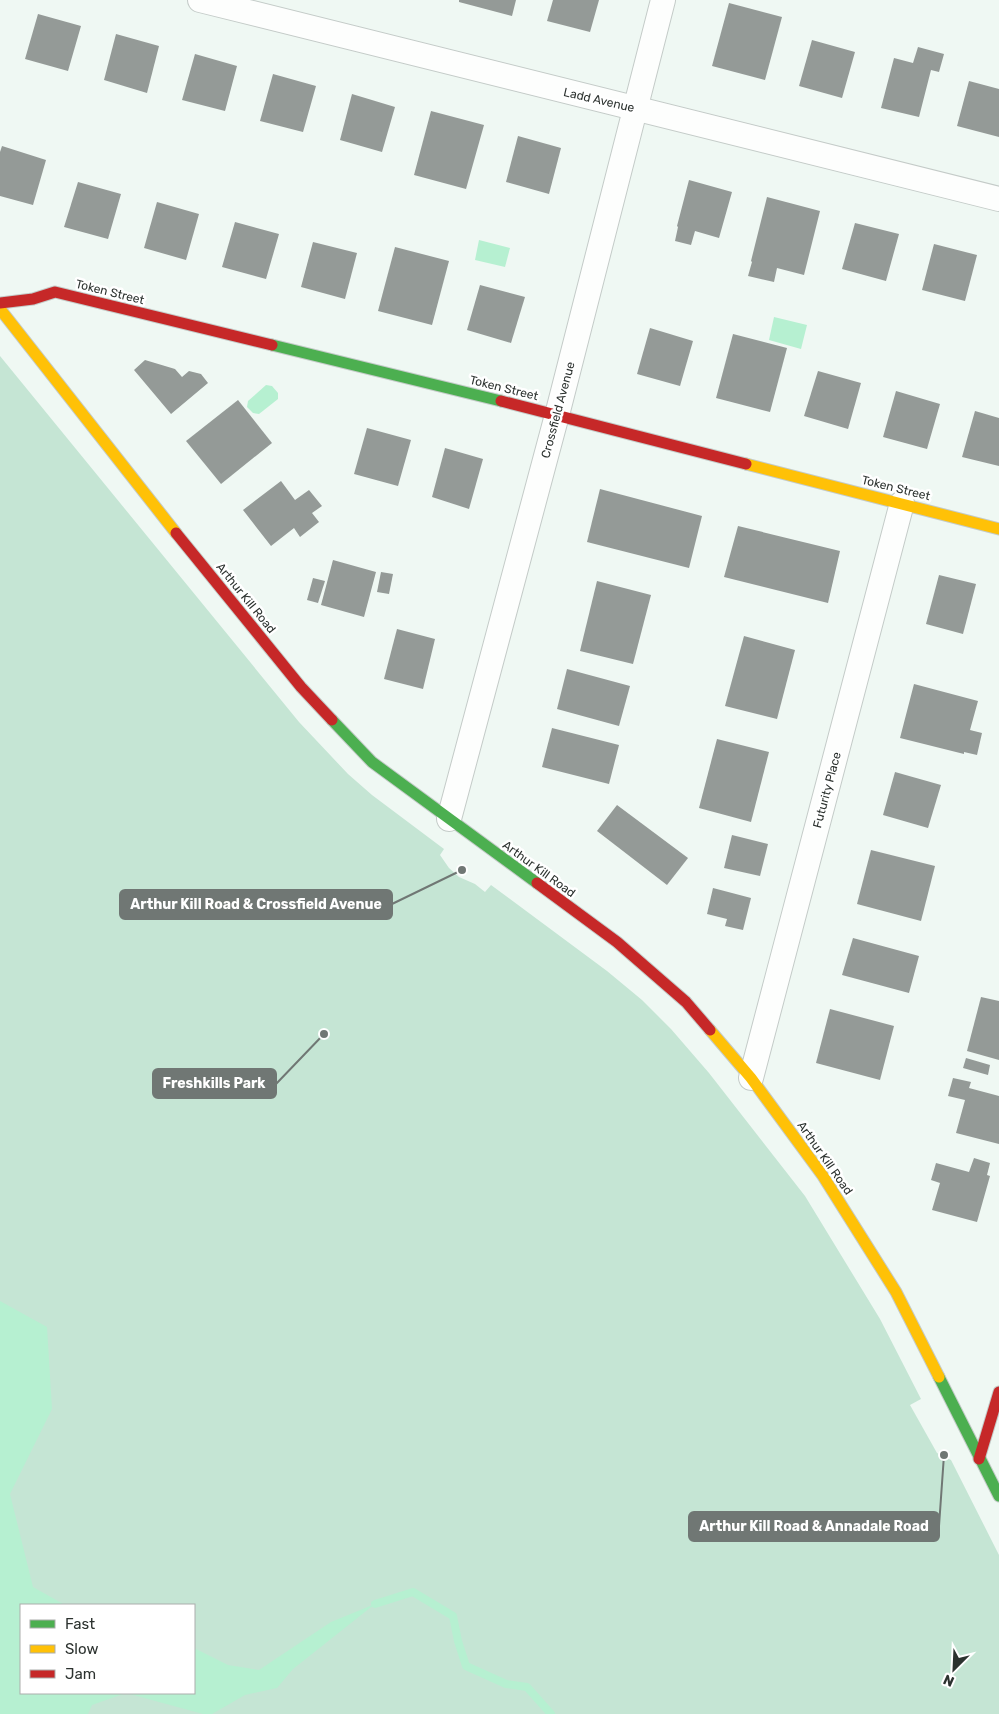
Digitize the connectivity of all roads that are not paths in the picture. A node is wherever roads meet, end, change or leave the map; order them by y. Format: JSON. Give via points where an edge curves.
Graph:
{"nodes":[{"id":1,"x":200,"y":0,"type":"edge"},
{"id":2,"x":663,"y":0,"type":"edge"},
{"id":3,"x":636,"y":108,"type":"junction"},
{"id":4,"x":999,"y":199,"type":"edge"},
{"id":5,"x":0,"y":303,"type":"edge"},
{"id":6,"x":0,"y":308,"type":"edge"},
{"id":7,"x":557,"y":415,"type":"junction"},
{"id":8,"x":902,"y":503,"type":"junction"},
{"id":9,"x":999,"y":529,"type":"edge"},
{"id":10,"x":449,"y":819,"type":"junction"},
{"id":11,"x":751,"y":1078,"type":"junction"},
{"id":12,"x":999,"y":1394,"type":"edge"},
{"id":13,"x":979,"y":1459,"type":"junction"},
{"id":14,"x":999,"y":1496,"type":"edge"}],
"edges":[{"from":1,"to":3,"type":"street","name":"Ladd Avenue"},
{"from":2,"to":3,"type":"street","name":"Crossfield Avenue"},
{"from":3,"to":4,"type":"street","name":"Ladd Avenue"},
{"from":3,"to":7,"type":"street","name":"Crossfield Avenue"},
{"from":5,"to":7,"type":"street","name":"Token Street","via":[[33,299],[55,292]]},
{"from":6,"to":10,"type":"street","name":"Arthur Kill Road","via":[[139,488],[301,686],[372,762]]},
{"from":7,"to":8,"type":"street","name":"Token Street"},
{"from":7,"to":10,"type":"street","name":"Crossfield Avenue"},
{"from":8,"to":9,"type":"street","name":"Token Street"},
{"from":8,"to":11,"type":"street","name":"Futurity Place"},
{"from":10,"to":11,"type":"street","name":"Arthur Kill Road","via":[[617,942],[686,1002]]},
{"from":11,"to":13,"type":"street","name":"Arthur Kill Road","via":[[823,1176],[896,1292]]},
{"from":12,"to":13,"type":"street"},
{"from":13,"to":14,"type":"street","name":"Arthur Kill Road"}]}
